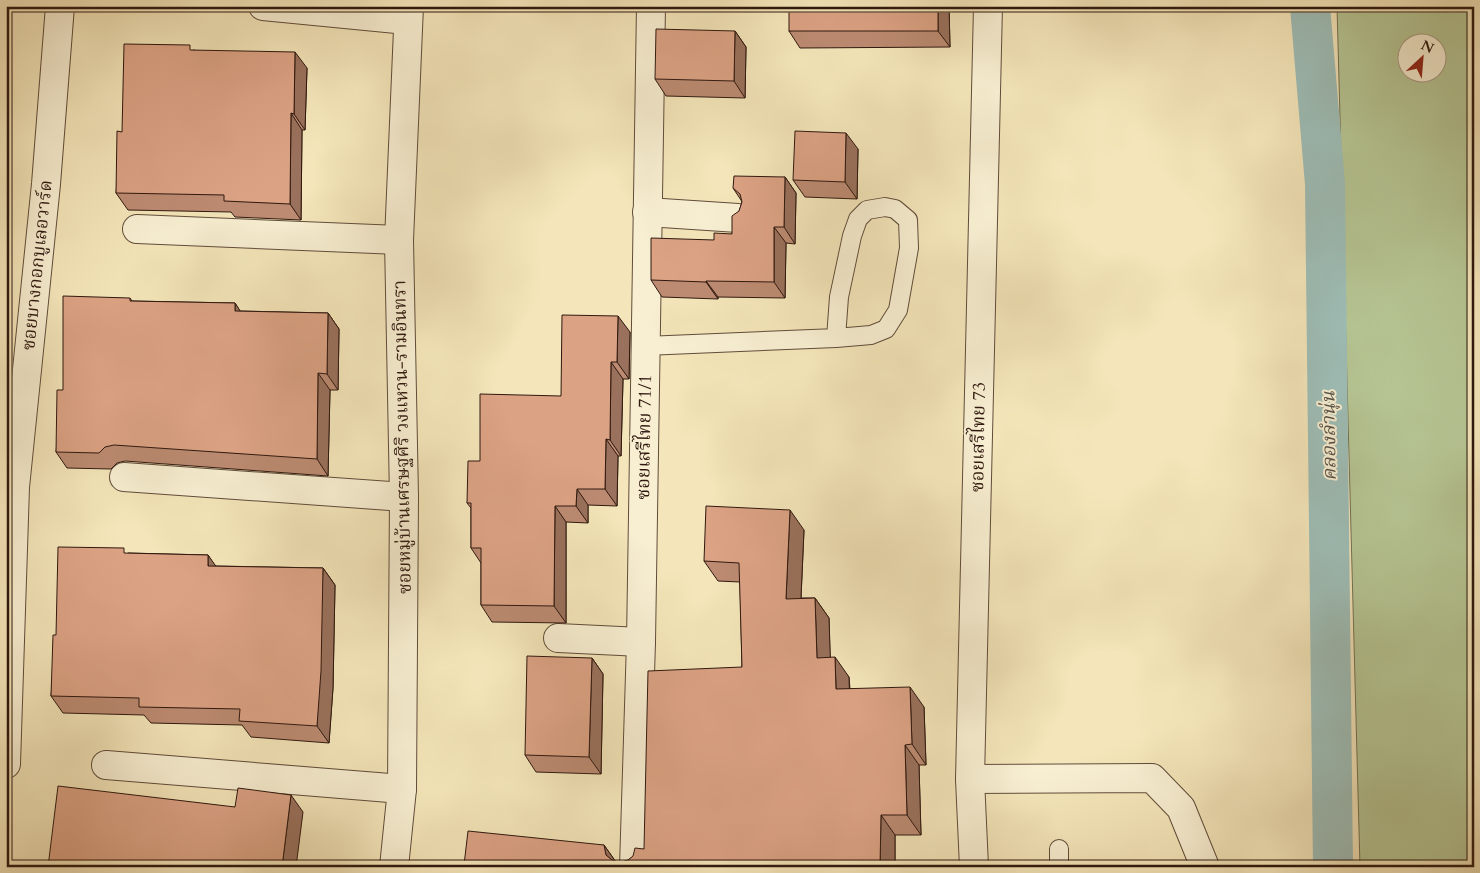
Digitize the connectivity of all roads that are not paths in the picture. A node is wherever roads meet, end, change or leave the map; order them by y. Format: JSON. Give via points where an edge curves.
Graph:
{"nodes":[{"id":1,"x":60,"y":6,"type":"edge"},
{"id":2,"x":263,"y":6,"type":"edge"},
{"id":3,"x":650,"y":6,"type":"edge"},
{"id":4,"x":988,"y":6,"type":"edge"},
{"id":5,"x":408,"y":13,"type":"edge"},
{"id":6,"x":647,"y":212,"type":"junction"},
{"id":7,"x":738,"y":218,"type":"edge"},
{"id":8,"x":138,"y":229,"type":"dead end"},
{"id":9,"x":400,"y":240,"type":"junction"},
{"id":10,"x":836,"y":338,"type":"junction"},
{"id":11,"x":645,"y":346,"type":"junction"},
{"id":12,"x":124,"y":477,"type":"dead end"},
{"id":13,"x":404,"y":497,"type":"junction"},
{"id":14,"x":558,"y":638,"type":"dead end"},
{"id":15,"x":641,"y":642,"type":"junction"},
{"id":16,"x":6,"y":764,"type":"edge"},
{"id":17,"x":106,"y":765,"type":"dead end"},
{"id":18,"x":970,"y":779,"type":"junction"},
{"id":19,"x":402,"y":789,"type":"junction"},
{"id":20,"x":1059,"y":849,"type":"dead end"},
{"id":21,"x":394,"y":867,"type":"edge"},
{"id":22,"x":634,"y":867,"type":"edge"},
{"id":23,"x":974,"y":867,"type":"edge"},
{"id":24,"x":1059,"y":867,"type":"edge"},
{"id":25,"x":1205,"y":867,"type":"edge"}],
"edges":[{"from":1,"to":16,"type":"street","name":"ซอยบางกอกบูเลอวาร์ด","via":[[46,184],[15,487]]},
{"from":2,"to":5,"type":"street"},
{"from":3,"to":6,"type":"street","name":"ซอยเสรีไทย 71/1"},
{"from":4,"to":18,"type":"street","name":"ซอยเสรีไทย 73"},
{"from":5,"to":9,"type":"street","name":"ซอยหมู่บ้านเศรษฐศิริ วงแหวน-รามอินทรา"},
{"from":6,"to":7,"type":"street"},
{"from":6,"to":11,"type":"street","name":"ซอยเสรีไทย 71/1"},
{"from":8,"to":9,"type":"street"},
{"from":9,"to":13,"type":"street","name":"ซอยหมู่บ้านเศรษฐศิริ วงแหวน-รามอินทรา"},
{"from":10,"to":10,"type":"lane","via":[[871,335],[886,329],[898,310],[909,248],[908,220],[895,209],[867,210],[858,219],[839,297]]},
{"from":10,"to":11,"type":"lane"},
{"from":11,"to":15,"type":"street","name":"ซอยเสรีไทย 71/1"},
{"from":12,"to":13,"type":"street"},
{"from":13,"to":19,"type":"street","name":"ซอยหมู่บ้านเศรษฐศิริ วงแหวน-รามอินทรา"},
{"from":14,"to":15,"type":"street"},
{"from":15,"to":22,"type":"street","name":"ซอยเสรีไทย 71/1"},
{"from":17,"to":19,"type":"street"},
{"from":18,"to":23,"type":"street","name":"ซอยเสรีไทย 73"},
{"from":18,"to":25,"type":"street","via":[[1152,778],[1181,808]]},
{"from":19,"to":21,"type":"street","name":"ซอยหมู่บ้านเศรษฐศิริ วงแหวน-รามอินทรา"},
{"from":20,"to":24,"type":"lane"}]}
